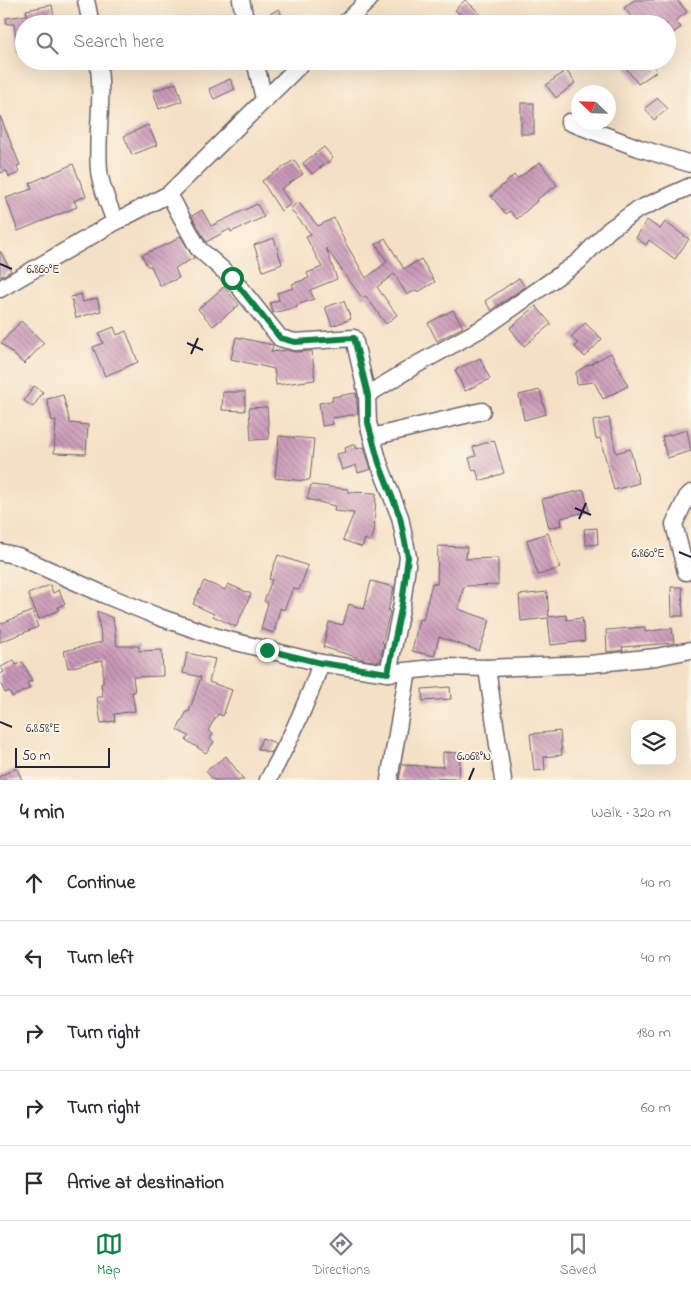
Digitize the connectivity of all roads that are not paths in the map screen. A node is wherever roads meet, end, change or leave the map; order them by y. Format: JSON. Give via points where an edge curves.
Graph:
{"nodes":[{"id":1,"x":86,"y":0,"type":"edge"},
{"id":2,"x":241,"y":0,"type":"edge"},
{"id":3,"x":369,"y":0,"type":"edge"},
{"id":4,"x":89,"y":15,"type":"edge"},
{"id":5,"x":244,"y":15,"type":"edge"},
{"id":6,"x":353,"y":15,"type":"edge"},
{"id":7,"x":99,"y":70,"type":"edge"},
{"id":8,"x":258,"y":70,"type":"edge"},
{"id":9,"x":295,"y":70,"type":"edge"},
{"id":10,"x":264,"y":99,"type":"junction"},
{"id":11,"x":569,"y":122,"type":"dead end"},
{"id":12,"x":691,"y":164,"type":"edge"},
{"id":13,"x":691,"y":186,"type":"edge"},
{"id":14,"x":169,"y":194,"type":"junction"},
{"id":15,"x":115,"y":222,"type":"junction"},
{"id":16,"x":0,"y":289,"type":"edge"},
{"id":17,"x":368,"y":395,"type":"junction"},
{"id":18,"x":482,"y":411,"type":"dead end"},
{"id":19,"x":372,"y":437,"type":"junction"},
{"id":20,"x":691,"y":494,"type":"edge"},
{"id":21,"x":0,"y":552,"type":"edge"},
{"id":22,"x":686,"y":572,"type":"dead end"},
{"id":23,"x":691,"y":650,"type":"edge"},
{"id":24,"x":321,"y":663,"type":"junction"},
{"id":25,"x":487,"y":668,"type":"junction"},
{"id":26,"x":408,"y":671,"type":"junction"},
{"id":27,"x":388,"y":673,"type":"junction"},
{"id":28,"x":268,"y":780,"type":"edge"},
{"id":29,"x":388,"y":780,"type":"edge"},
{"id":30,"x":503,"y":780,"type":"edge"}],
"edges":[{"from":1,"to":4,"type":"street"},
{"from":2,"to":5,"type":"street"},
{"from":3,"to":6,"type":"street"},
{"from":7,"to":15,"type":"street","via":[[99,172]]},
{"from":8,"to":10,"type":"street"},
{"from":9,"to":10,"type":"street"},
{"from":10,"to":14,"type":"street"},
{"from":11,"to":12,"type":"street"},
{"from":13,"to":17,"type":"street","via":[[637,210],[609,230],[578,262],[488,325]]},
{"from":14,"to":15,"type":"street"},
{"from":14,"to":17,"type":"street","via":[[198,248],[232,278],[280,338],[295,342],[354,338]]},
{"from":15,"to":16,"type":"street"},
{"from":17,"to":19,"type":"street","via":[[368,423]]},
{"from":18,"to":19,"type":"street"},
{"from":19,"to":27,"type":"street","via":[[400,517],[408,557]]},
{"from":20,"to":22,"type":"street","via":[[674,524]]},
{"from":21,"to":24,"type":"street","via":[[18,556],[159,617],[220,638]]},
{"from":23,"to":25,"type":"street","via":[[590,664]]},
{"from":24,"to":27,"type":"street"},
{"from":24,"to":28,"type":"street","via":[[310,696]]},
{"from":25,"to":26,"type":"street","via":[[442,667]]},
{"from":25,"to":30,"type":"street"},
{"from":26,"to":27,"type":"street"},
{"from":26,"to":29,"type":"street"}]}
